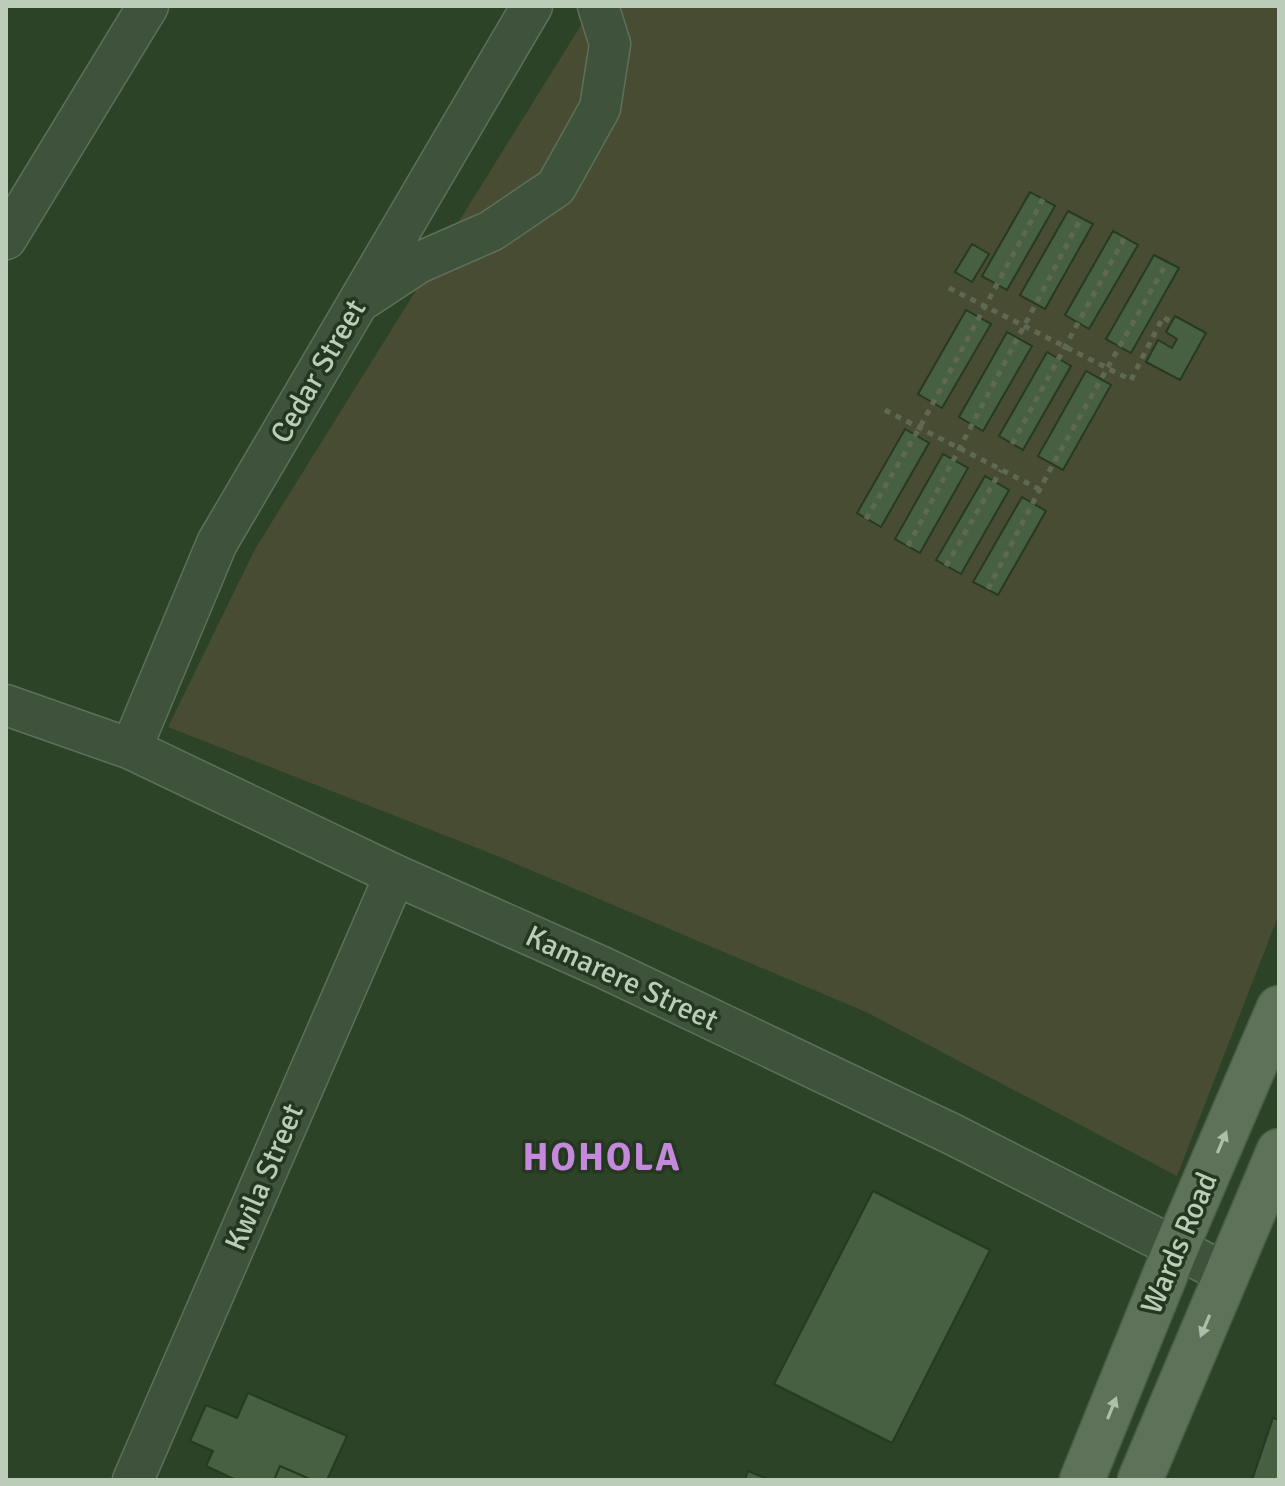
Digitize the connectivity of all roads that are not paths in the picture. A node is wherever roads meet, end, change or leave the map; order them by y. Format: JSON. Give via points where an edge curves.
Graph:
{"nodes":[{"id":1,"x":148,"y":6,"type":"edge"},
{"id":2,"x":532,"y":6,"type":"edge"},
{"id":3,"x":598,"y":6,"type":"edge"},
{"id":4,"x":6,"y":239,"type":"edge"},
{"id":5,"x":358,"y":303,"type":"junction"},
{"id":6,"x":9,"y":716,"type":"edge"},
{"id":7,"x":131,"y":749,"type":"junction"},
{"id":8,"x":395,"y":875,"type":"junction"},
{"id":9,"x":1279,"y":1008,"type":"edge"},
{"id":10,"x":1279,"y":1151,"type":"edge"},
{"id":11,"x":1176,"y":1248,"type":"junction"},
{"id":12,"x":1227,"y":1274,"type":"junction"},
{"id":13,"x":133,"y":1480,"type":"edge"},
{"id":14,"x":1082,"y":1480,"type":"edge"},
{"id":15,"x":1140,"y":1480,"type":"edge"}],
"edges":[{"from":1,"to":4,"type":"street"},
{"from":2,"to":5,"type":"street","name":"Cedar Street"},
{"from":3,"to":5,"type":"street","via":[[610,44],[600,108],[556,187],[491,231],[418,263]]},
{"from":5,"to":7,"type":"street","name":"Cedar Street","via":[[217,543]]},
{"from":6,"to":7,"type":"street","name":"Kamarere Street"},
{"from":7,"to":8,"type":"street","name":"Kamarere Street"},
{"from":8,"to":11,"type":"street","name":"Kamarere Street","via":[[768,1046]]},
{"from":8,"to":13,"type":"street","name":"Kwila Street"},
{"from":11,"to":9,"type":"main road","name":"Wards Road","one_way":true},
{"from":10,"to":12,"type":"main road","name":"Wards Road"},
{"from":11,"to":12,"type":"street","name":"Kamarere Street"},
{"from":14,"to":11,"type":"main road","name":"Wards Road","one_way":true},
{"from":12,"to":15,"type":"main road","name":"Wards Road","one_way":true}]}
